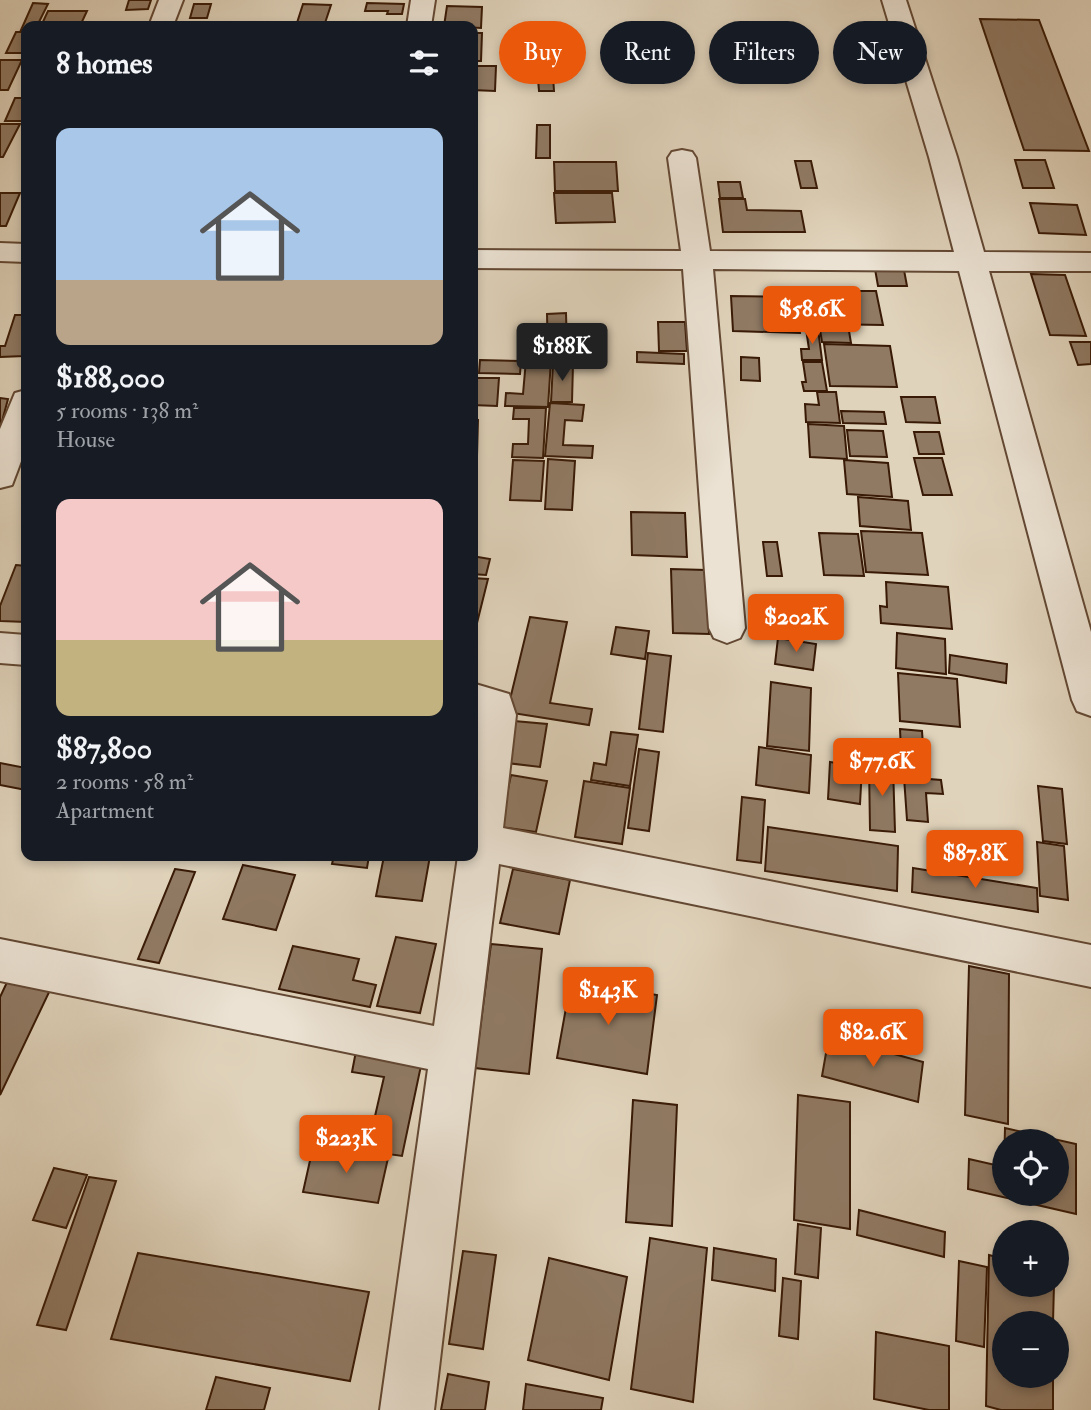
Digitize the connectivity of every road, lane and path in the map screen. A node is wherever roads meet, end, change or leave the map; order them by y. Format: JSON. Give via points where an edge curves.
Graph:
{"nodes":[{"id":1,"x":171,"y":0,"type":"edge"},
{"id":2,"x":423,"y":0,"type":"edge"},
{"id":3,"x":894,"y":0,"type":"edge"},
{"id":4,"x":164,"y":21,"type":"edge"},
{"id":5,"x":420,"y":21,"type":"edge"},
{"id":6,"x":682,"y":159,"type":"dead end"},
{"id":7,"x":0,"y":252,"type":"edge"},
{"id":8,"x":21,"y":253,"type":"edge"},
{"id":9,"x":478,"y":259,"type":"edge"},
{"id":10,"x":697,"y":260,"type":"junction"},
{"id":11,"x":970,"y":261,"type":"junction"},
{"id":12,"x":1091,"y":262,"type":"edge"},
{"id":13,"x":21,"y":415,"type":"edge"},
{"id":14,"x":0,"y":476,"type":"edge"},
{"id":15,"x":727,"y":628,"type":"dead end"},
{"id":16,"x":0,"y":648,"type":"edge"},
{"id":17,"x":21,"y":650,"type":"edge"},
{"id":18,"x":1091,"y":700,"type":"edge"},
{"id":19,"x":478,"y":701,"type":"edge"},
{"id":20,"x":482,"y":842,"type":"junction"},
{"id":21,"x":0,"y":960,"type":"edge"},
{"id":22,"x":1091,"y":966,"type":"edge"},
{"id":23,"x":454,"y":1052,"type":"junction"},
{"id":24,"x":407,"y":1410,"type":"edge"}],
"edges":[{"from":1,"to":4,"type":"street"},
{"from":2,"to":5,"type":"street"},
{"from":3,"to":11,"type":"street"},
{"from":6,"to":10,"type":"street"},
{"from":7,"to":8,"type":"street"},
{"from":9,"to":10,"type":"street"},
{"from":10,"to":11,"type":"street"},
{"from":10,"to":15,"type":"street"},
{"from":11,"to":12,"type":"street"},
{"from":11,"to":18,"type":"street"},
{"from":13,"to":14,"type":"street"},
{"from":16,"to":17,"type":"street"},
{"from":19,"to":20,"type":"street","via":[[495,705],[497,715]]},
{"from":20,"to":22,"type":"street"},
{"from":20,"to":23,"type":"street"},
{"from":21,"to":23,"type":"street"},
{"from":23,"to":24,"type":"street"}]}
